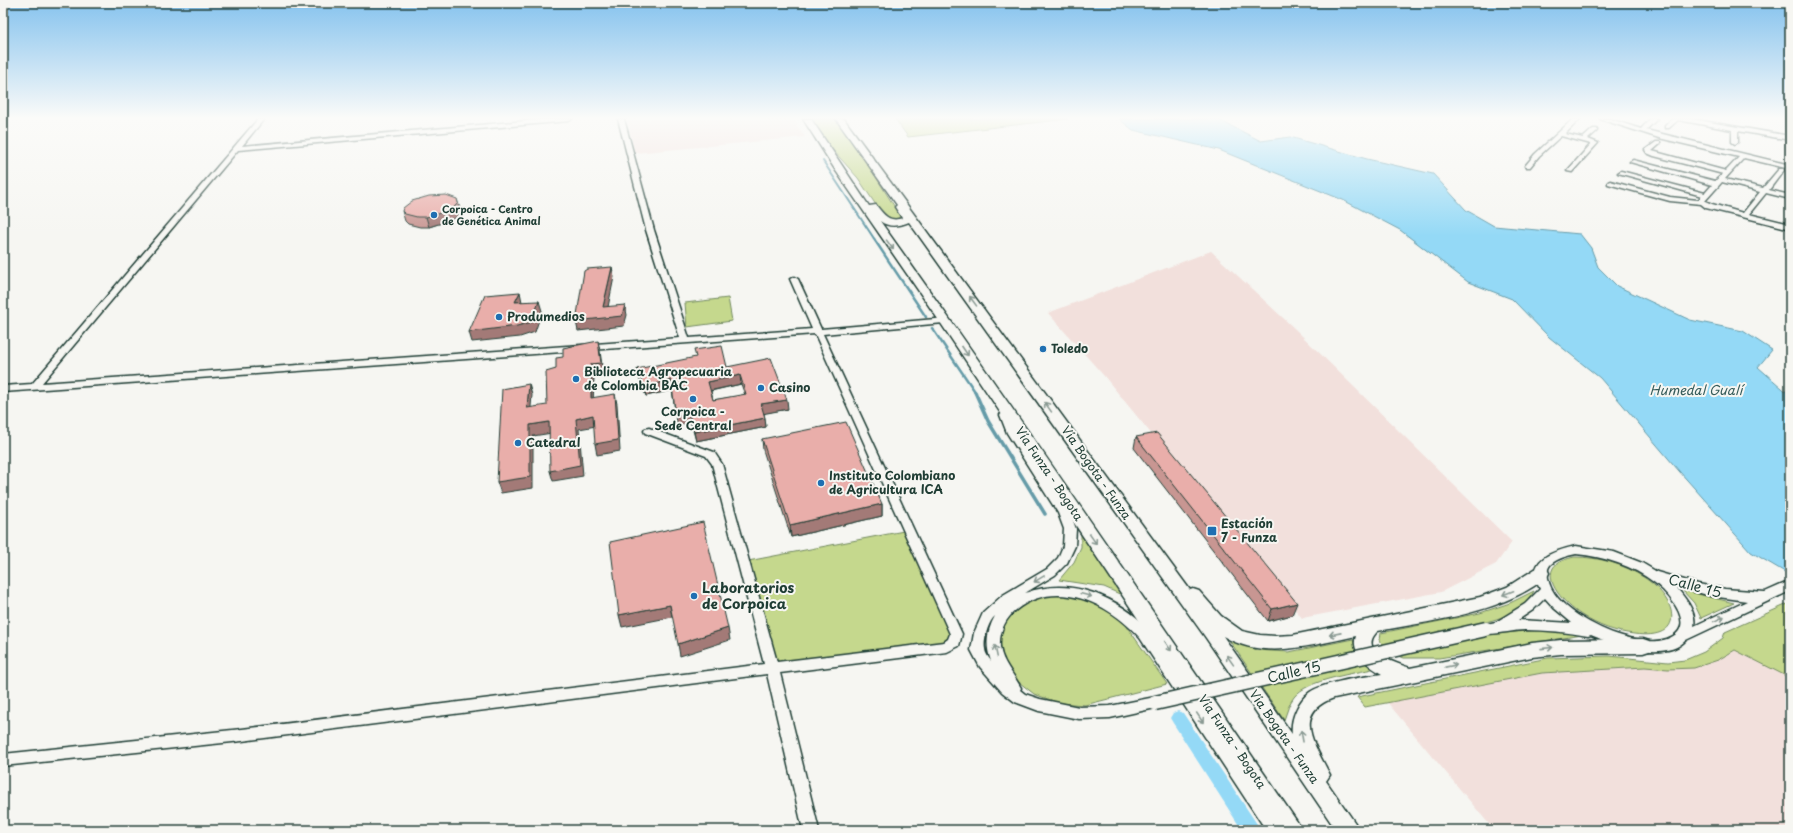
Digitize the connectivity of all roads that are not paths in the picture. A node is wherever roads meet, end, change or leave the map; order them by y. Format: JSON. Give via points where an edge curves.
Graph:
{"nodes":[{"id":1,"x":229,"y":158,"type":"edge"},
{"id":2,"x":630,"y":158,"type":"edge"},
{"id":3,"x":830,"y":158,"type":"edge"},
{"id":4,"x":868,"y":158,"type":"edge"},
{"id":5,"x":1535,"y":158,"type":"edge"},
{"id":6,"x":1582,"y":158,"type":"edge"},
{"id":7,"x":1667,"y":158,"type":"edge"},
{"id":8,"x":1741,"y":158,"type":"edge"},
{"id":9,"x":1751,"y":158,"type":"edge"},
{"id":10,"x":1632,"y":162,"type":"dead end"},
{"id":11,"x":834,"y":165,"type":"junction"},
{"id":12,"x":874,"y":166,"type":"junction"},
{"id":13,"x":1528,"y":166,"type":"dead end"},
{"id":14,"x":1790,"y":167,"type":"edge"},
{"id":15,"x":1781,"y":170,"type":"dead end"},
{"id":16,"x":1570,"y":171,"type":"dead end"},
{"id":17,"x":1621,"y":173,"type":"dead end"},
{"id":18,"x":1727,"y":173,"type":"junction"},
{"id":19,"x":1719,"y":182,"type":"junction"},
{"id":20,"x":1610,"y":183,"type":"dead end"},
{"id":21,"x":1765,"y":191,"type":"junction"},
{"id":22,"x":1706,"y":195,"type":"junction"},
{"id":23,"x":1790,"y":197,"type":"edge"},
{"id":24,"x":1702,"y":202,"type":"junction"},
{"id":25,"x":1745,"y":215,"type":"junction"},
{"id":26,"x":1787,"y":226,"type":"dead end"},
{"id":27,"x":794,"y":279,"type":"dead end"},
{"id":28,"x":944,"y":320,"type":"junction"},
{"id":29,"x":819,"y":331,"type":"junction"},
{"id":30,"x":685,"y":340,"type":"junction"},
{"id":31,"x":35,"y":386,"type":"junction"},
{"id":32,"x":3,"y":389,"type":"edge"},
{"id":33,"x":1000,"y":404,"type":"junction"},
{"id":34,"x":649,"y":431,"type":"dead end"},
{"id":35,"x":1139,"y":534,"type":"junction"},
{"id":36,"x":1628,"y":562,"type":"junction"},
{"id":37,"x":1540,"y":573,"type":"junction"},
{"id":38,"x":1790,"y":586,"type":"edge"},
{"id":39,"x":1546,"y":590,"type":"junction"},
{"id":40,"x":1768,"y":596,"type":"junction"},
{"id":41,"x":1373,"y":626,"type":"junction"},
{"id":42,"x":1492,"y":628,"type":"junction"},
{"id":43,"x":1600,"y":634,"type":"junction"},
{"id":44,"x":1684,"y":636,"type":"junction"},
{"id":45,"x":1643,"y":646,"type":"junction"},
{"id":46,"x":772,"y":668,"type":"junction"},
{"id":47,"x":1413,"y":674,"type":"junction"},
{"id":48,"x":1020,"y":698,"type":"junction"},
{"id":49,"x":3,"y":760,"type":"edge"},
{"id":50,"x":811,"y":830,"type":"edge"},
{"id":51,"x":1275,"y":830,"type":"edge"},
{"id":52,"x":1291,"y":830,"type":"edge"},
{"id":53,"x":1348,"y":830,"type":"edge"},
{"id":54,"x":1356,"y":830,"type":"edge"}],
"edges":[{"from":1,"to":31,"type":"street"},
{"from":2,"to":30,"type":"street","via":[[662,273]]},
{"from":3,"to":11,"type":"main road","name":"Vía Funza - Bogota"},
{"from":4,"to":12,"type":"main road","name":"Vía Bogota - Funza"},
{"from":5,"to":13,"type":"street"},
{"from":6,"to":16,"type":"street"},
{"from":7,"to":18,"type":"street"},
{"from":8,"to":18,"type":"street"},
{"from":9,"to":14,"type":"street"},
{"from":10,"to":19,"type":"street"},
{"from":11,"to":12,"type":"main road","via":[[852,178],[882,220],[893,223],[906,220],[907,217]]},
{"from":11,"to":28,"type":"main road","name":"Vía Funza - Bogota","one_way":true},
{"from":35,"to":12,"type":"main road","name":"Vía Bogota - Funza","one_way":true},
{"from":15,"to":21,"type":"street"},
{"from":17,"to":22,"type":"street"},
{"from":18,"to":19,"type":"street"},
{"from":19,"to":21,"type":"street"},
{"from":19,"to":22,"type":"street"},
{"from":20,"to":24,"type":"street","via":[[1670,199]]},
{"from":21,"to":23,"type":"street"},
{"from":21,"to":25,"type":"street"},
{"from":22,"to":24,"type":"street"},
{"from":24,"to":25,"type":"street"},
{"from":25,"to":26,"type":"street"},
{"from":27,"to":29,"type":"street"},
{"from":28,"to":29,"type":"street"},
{"from":28,"to":33,"type":"main road","name":"Vía Funza - Bogota","one_way":true},
{"from":29,"to":30,"type":"street"},
{"from":29,"to":46,"type":"street","via":[[956,634],[954,642],[947,647]]},
{"from":30,"to":31,"type":"street"},
{"from":31,"to":32,"type":"street"},
{"from":33,"to":48,"type":"street","name":"Calle 15","one_way":true,"via":[[1012,433],[1064,513],[1070,530],[1069,546],[1063,560],[1051,572],[1007,598],[982,624],[978,650],[985,663],[1007,688]]},
{"from":33,"to":52,"type":"main road","name":"Vía Funza - Bogota","one_way":true},
{"from":34,"to":46,"type":"street","via":[[715,458]]},
{"from":41,"to":35,"type":"main road","one_way":true,"via":[[1293,642],[1271,644],[1246,640],[1231,633],[1215,619],[1155,547]]},
{"from":53,"to":35,"type":"main road","name":"Vía Bogota - Funza","one_way":true,"via":[[1212,633]]},
{"from":36,"to":37,"type":"street","via":[[1592,551],[1576,550],[1551,556],[1544,563]]},
{"from":36,"to":40,"type":"street","name":"Calle 15","via":[[1699,590],[1746,597]]},
{"from":36,"to":44,"type":"street","via":[[1657,578],[1679,598],[1689,619]]},
{"from":37,"to":39,"type":"street"},
{"from":37,"to":41,"type":"main road","one_way":true,"via":[[1528,584],[1512,592],[1472,606]]},
{"from":38,"to":40,"type":"street","name":"Calle 15"},
{"from":39,"to":42,"type":"street","name":"Calle 15","via":[[1529,607]]},
{"from":39,"to":43,"type":"street","via":[[1567,614]]},
{"from":44,"to":40,"type":"street","name":"Calle 15","one_way":true},
{"from":41,"to":47,"type":"main road","via":[[1364,635],[1363,641],[1369,655],[1389,669],[1403,674]]},
{"from":42,"to":43,"type":"street","name":"Calle 15","via":[[1554,626]]},
{"from":42,"to":48,"type":"street","name":"Calle 15","bridge":true,"via":[[1110,712],[1079,713],[1039,705]]},
{"from":43,"to":45,"type":"street","name":"Calle 15"},
{"from":44,"to":45,"type":"street","name":"Calle 15","via":[[1660,646]]},
{"from":47,"to":45,"type":"main road","one_way":true,"via":[[1532,650]]},
{"from":46,"to":49,"type":"street","via":[[242,735]]},
{"from":46,"to":50,"type":"street"},
{"from":54,"to":47,"type":"main road","one_way":true,"via":[[1312,763],[1302,739],[1301,724],[1305,709],[1316,698],[1334,691]]},
{"from":48,"to":51,"type":"street","one_way":true,"via":[[1004,673],[995,652],[994,634],[1000,618],[1011,606],[1025,597],[1043,592],[1074,593],[1101,599],[1117,608],[1138,626]]}]}
